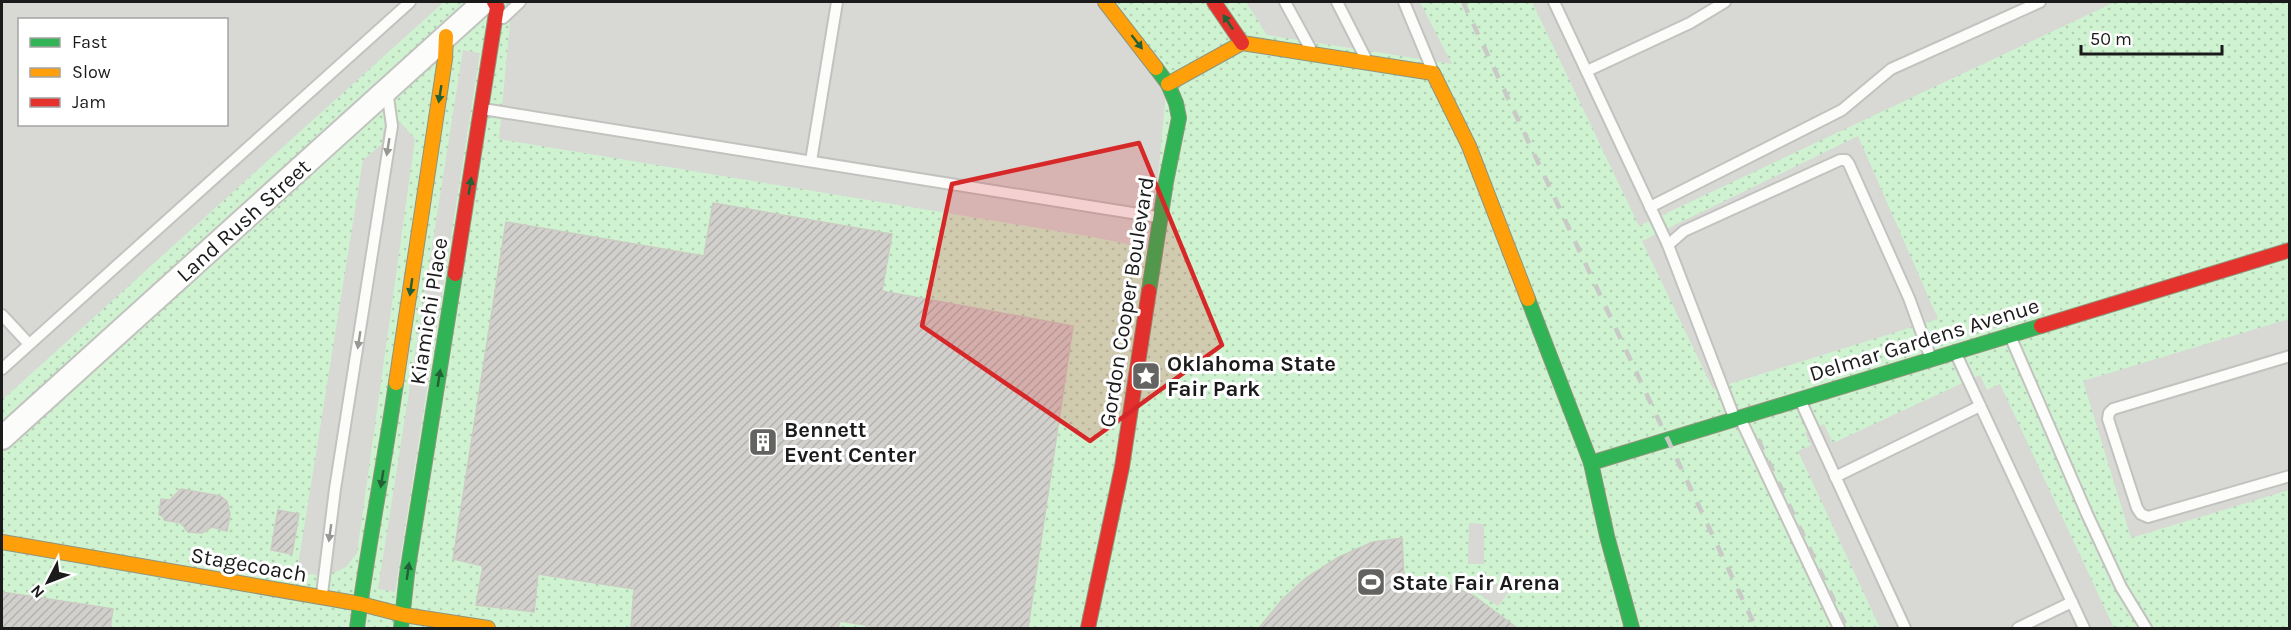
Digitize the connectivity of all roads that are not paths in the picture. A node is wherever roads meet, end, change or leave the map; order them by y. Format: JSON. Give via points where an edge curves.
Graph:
{"nodes":[{"id":1,"x":410,"y":2,"type":"edge"},
{"id":2,"x":484,"y":2,"type":"edge"},
{"id":3,"x":494,"y":2,"type":"edge"},
{"id":4,"x":520,"y":2,"type":"edge"},
{"id":5,"x":837,"y":2,"type":"edge"},
{"id":6,"x":1105,"y":2,"type":"edge"},
{"id":7,"x":1214,"y":2,"type":"edge"},
{"id":8,"x":1285,"y":2,"type":"edge"},
{"id":9,"x":1337,"y":2,"type":"edge"},
{"id":10,"x":1404,"y":2,"type":"edge"},
{"id":11,"x":1554,"y":2,"type":"edge"},
{"id":12,"x":1725,"y":2,"type":"edge"},
{"id":13,"x":2040,"y":2,"type":"edge"},
{"id":14,"x":494,"y":26,"type":"junction"},
{"id":15,"x":446,"y":36,"type":"junction"},
{"id":16,"x":1242,"y":43,"type":"junction"},
{"id":17,"x":1313,"y":54,"type":"junction"},
{"id":18,"x":1368,"y":63,"type":"junction"},
{"id":19,"x":1587,"y":71,"type":"junction"},
{"id":20,"x":1433,"y":73,"type":"junction"},
{"id":21,"x":1168,"y":84,"type":"junction"},
{"id":22,"x":387,"y":89,"type":"junction"},
{"id":23,"x":482,"y":108,"type":"junction"},
{"id":24,"x":811,"y":161,"type":"junction"},
{"id":25,"x":1650,"y":207,"type":"junction"},
{"id":26,"x":1161,"y":218,"type":"junction"},
{"id":27,"x":1668,"y":245,"type":"junction"},
{"id":28,"x":2289,"y":250,"type":"edge"},
{"id":29,"x":2,"y":315,"type":"edge"},
{"id":30,"x":2010,"y":335,"type":"junction"},
{"id":31,"x":29,"y":344,"type":"junction"},
{"id":32,"x":1955,"y":352,"type":"junction"},
{"id":33,"x":2289,"y":356,"type":"edge"},
{"id":34,"x":1931,"y":359,"type":"junction"},
{"id":35,"x":2,"y":369,"type":"edge"},
{"id":36,"x":1799,"y":399,"type":"junction"},
{"id":37,"x":1980,"y":406,"type":"junction"},
{"id":38,"x":1737,"y":418,"type":"junction"},
{"id":39,"x":2,"y":438,"type":"edge"},
{"id":40,"x":1591,"y":463,"type":"junction"},
{"id":41,"x":2289,"y":476,"type":"edge"},
{"id":42,"x":1835,"y":477,"type":"junction"},
{"id":43,"x":2,"y":542,"type":"edge"},
{"id":44,"x":321,"y":598,"type":"junction"},
{"id":45,"x":2072,"y":602,"type":"junction"},
{"id":46,"x":361,"y":604,"type":"junction"},
{"id":47,"x":402,"y":622,"type":"edge"},
{"id":48,"x":357,"y":628,"type":"edge"},
{"id":49,"x":488,"y":628,"type":"edge"},
{"id":50,"x":1088,"y":628,"type":"edge"},
{"id":51,"x":1632,"y":628,"type":"edge"},
{"id":52,"x":1839,"y":628,"type":"edge"},
{"id":53,"x":1905,"y":628,"type":"edge"},
{"id":54,"x":2018,"y":628,"type":"edge"},
{"id":55,"x":2084,"y":628,"type":"edge"},
{"id":56,"x":2146,"y":628,"type":"edge"}],
"edges":[{"from":1,"to":31,"type":"lane"},
{"from":2,"to":15,"type":"street","name":"Land Rush Street"},
{"from":3,"to":14,"type":"street","name":"Kiamichi Place"},
{"from":4,"to":14,"type":"lane"},
{"from":5,"to":24,"type":"lane"},
{"from":6,"to":21,"type":"street","name":"Gordon Cooper Boulevard","one_way":true},
{"from":16,"to":7,"type":"street","one_way":true},
{"from":8,"to":17,"type":"lane"},
{"from":9,"to":18,"type":"lane"},
{"from":10,"to":20,"type":"lane"},
{"from":11,"to":19,"type":"lane"},
{"from":12,"to":19,"type":"lane","via":[[1690,23]]},
{"from":13,"to":25,"type":"lane","via":[[1891,69],[1842,110]]},
{"from":14,"to":23,"type":"street","name":"Kiamichi Place"},
{"from":15,"to":22,"type":"street","name":"Land Rush Street"},
{"from":15,"to":46,"type":"street","name":"Kiamichi Place","one_way":true,"via":[[446,59]]},
{"from":16,"to":17,"type":"street"},
{"from":16,"to":21,"type":"street"},
{"from":17,"to":18,"type":"street"},
{"from":18,"to":20,"type":"street"},
{"from":19,"to":25,"type":"lane"},
{"from":20,"to":40,"type":"street","via":[[1469,146]]},
{"from":21,"to":26,"type":"street","name":"Gordon Cooper Boulevard","via":[[1179,118]]},
{"from":22,"to":39,"type":"street","name":"Land Rush Street"},
{"from":22,"to":44,"type":"lane","one_way":true,"via":[[392,126]]},
{"from":23,"to":24,"type":"lane"},
{"from":47,"to":23,"type":"street","name":"Kiamichi Place","one_way":true},
{"from":24,"to":26,"type":"lane"},
{"from":25,"to":27,"type":"lane"},
{"from":26,"to":50,"type":"street","name":"Gordon Cooper Boulevard","via":[[1122,466]]},
{"from":27,"to":34,"type":"lane","via":[[1684,231],[1846,160],[1909,298]]},
{"from":27,"to":38,"type":"lane"},
{"from":28,"to":30,"type":"street","name":"Delmar Gardens Avenue"},
{"from":29,"to":31,"type":"lane"},
{"from":30,"to":32,"type":"street","name":"Delmar Gardens Avenue"},
{"from":30,"to":56,"type":"lane","via":[[2121,587]]},
{"from":31,"to":35,"type":"lane"},
{"from":32,"to":34,"type":"street","name":"Delmar Gardens Avenue"},
{"from":32,"to":37,"type":"lane"},
{"from":33,"to":41,"type":"lane","via":[[2114,409],[2108,419],[2137,508],[2148,517]]},
{"from":34,"to":36,"type":"street","name":"Delmar Gardens Avenue"},
{"from":36,"to":38,"type":"street","name":"Delmar Gardens Avenue"},
{"from":36,"to":42,"type":"lane"},
{"from":37,"to":42,"type":"lane"},
{"from":37,"to":45,"type":"lane"},
{"from":38,"to":40,"type":"street","name":"Delmar Gardens Avenue"},
{"from":38,"to":52,"type":"lane"},
{"from":40,"to":51,"type":"street"},
{"from":42,"to":53,"type":"lane"},
{"from":43,"to":44,"type":"street","name":"Stagecoach"},
{"from":44,"to":46,"type":"street","name":"Stagecoach"},
{"from":45,"to":54,"type":"lane"},
{"from":45,"to":55,"type":"lane"},
{"from":46,"to":47,"type":"street","name":"Stagecoach"},
{"from":46,"to":48,"type":"street","name":"Kiamichi Place"},
{"from":47,"to":49,"type":"street","name":"Stagecoach"}]}
